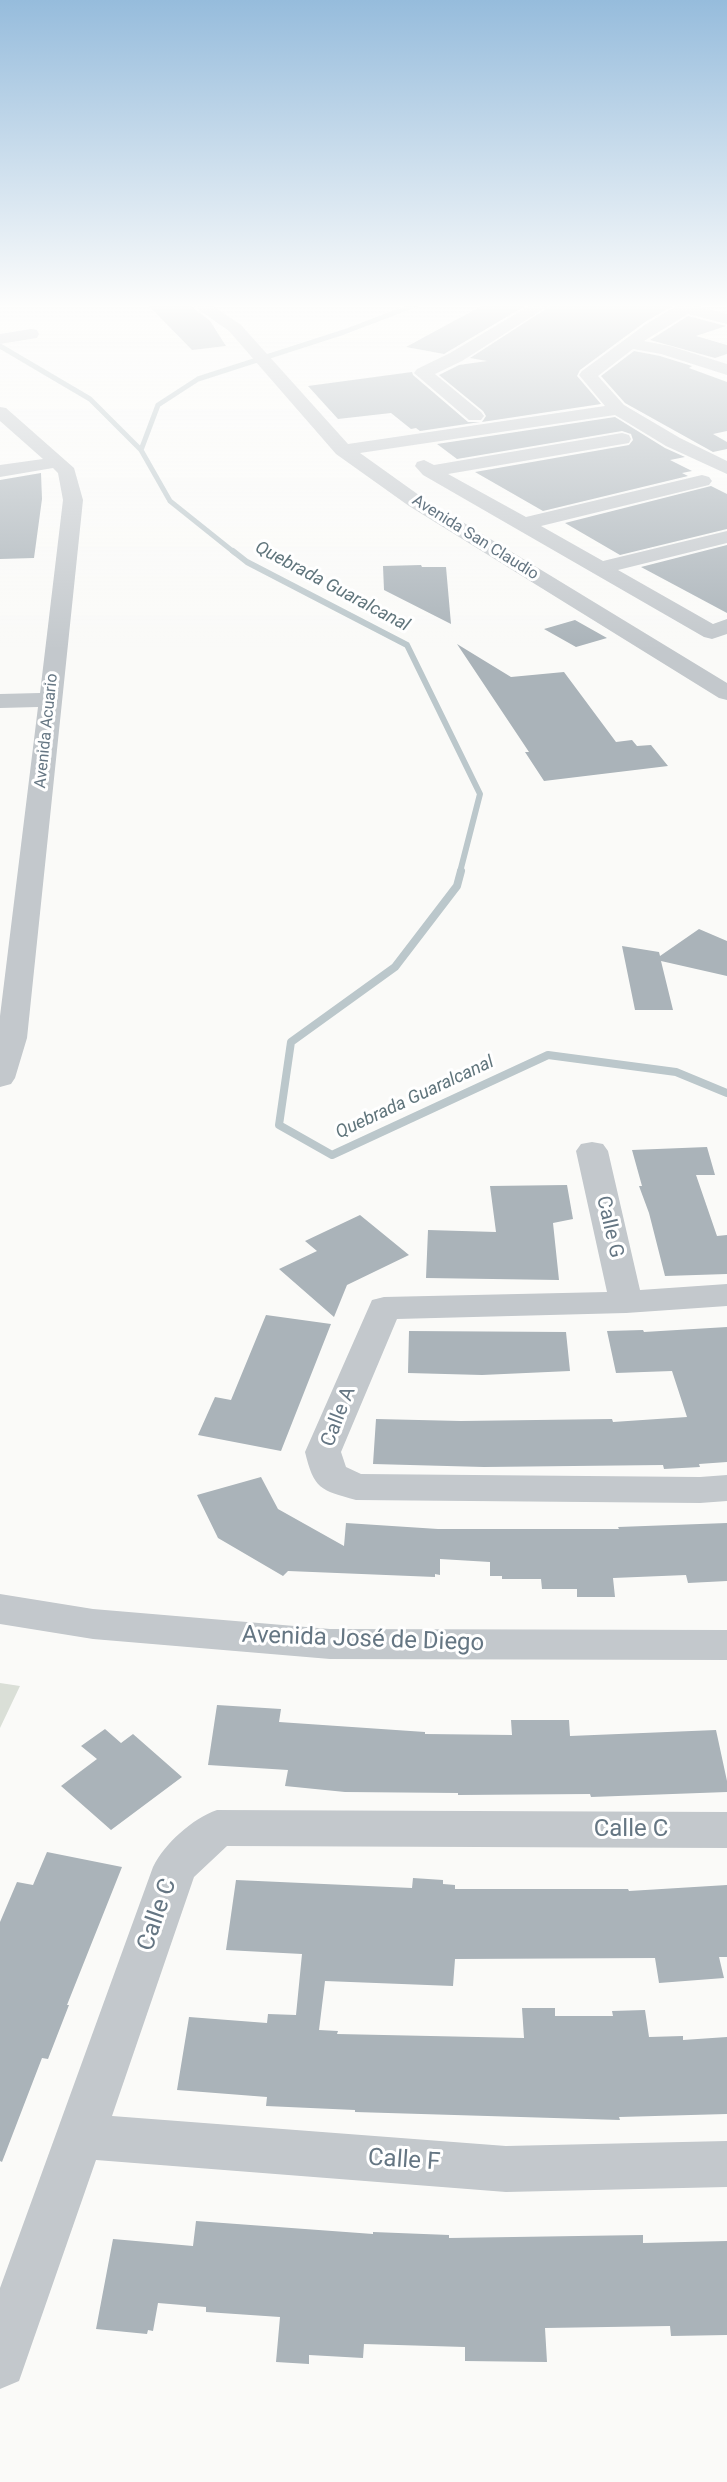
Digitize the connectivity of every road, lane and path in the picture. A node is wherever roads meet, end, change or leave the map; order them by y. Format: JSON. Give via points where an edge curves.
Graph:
{"nodes":[{"id":1,"x":8,"y":419,"type":"edge"},
{"id":2,"x":315,"y":419,"type":"edge"},
{"id":3,"x":552,"y":419,"type":"edge"},
{"id":4,"x":634,"y":419,"type":"edge"},
{"id":5,"x":622,"y":439,"type":"dead end"},
{"id":6,"x":343,"y":450,"type":"junction"},
{"id":7,"x":408,"y":454,"type":"dead end"},
{"id":8,"x":58,"y":462,"type":"junction"},
{"id":9,"x":727,"y":468,"type":"edge"},
{"id":10,"x":0,"y":471,"type":"edge"},
{"id":11,"x":430,"y":471,"type":"junction"},
{"id":12,"x":702,"y":481,"type":"dead end"},
{"id":13,"x":523,"y":524,"type":"junction"},
{"id":14,"x":727,"y":537,"type":"edge"},
{"id":15,"x":557,"y":544,"type":"junction"},
{"id":16,"x":505,"y":557,"type":"junction"},
{"id":17,"x":599,"y":568,"type":"junction"},
{"id":18,"x":727,"y":626,"type":"edge"},
{"id":19,"x":727,"y":693,"type":"edge"},
{"id":20,"x":50,"y":700,"type":"junction"},
{"id":21,"x":0,"y":701,"type":"edge"},
{"id":22,"x":6,"y":1038,"type":"edge"},
{"id":23,"x":0,"y":1078,"type":"edge"},
{"id":24,"x":592,"y":1151,"type":"dead end"},
{"id":25,"x":727,"y":1295,"type":"edge"},
{"id":26,"x":626,"y":1302,"type":"junction"},
{"id":27,"x":727,"y":1488,"type":"edge"},
{"id":28,"x":0,"y":1609,"type":"edge"},
{"id":29,"x":727,"y":1645,"type":"edge"},
{"id":30,"x":727,"y":1830,"type":"edge"},
{"id":31,"x":81,"y":2136,"type":"junction"},
{"id":32,"x":727,"y":2164,"type":"edge"},
{"id":33,"x":0,"y":2361,"type":"edge"}],
"edges":[{"from":1,"to":8,"type":"street","name":"Avenida Acuario"},
{"from":2,"to":6,"type":"street","name":"Avenida San Claudio"},
{"from":3,"to":6,"type":"street"},
{"from":4,"to":9,"type":"street"},
{"from":5,"to":11,"type":"street"},
{"from":6,"to":16,"type":"street","name":"Avenida San Claudio","via":[[416,502]]},
{"from":7,"to":11,"type":"street"},
{"from":8,"to":10,"type":"street"},
{"from":8,"to":20,"type":"street","name":"Avenida Acuario","via":[[67,472],[73,500]]},
{"from":11,"to":13,"type":"street"},
{"from":12,"to":13,"type":"street"},
{"from":13,"to":15,"type":"street"},
{"from":14,"to":17,"type":"street"},
{"from":15,"to":16,"type":"street"},
{"from":15,"to":17,"type":"street"},
{"from":16,"to":19,"type":"street","name":"Avenida San Claudio"},
{"from":17,"to":18,"type":"street","via":[[712,632]]},
{"from":20,"to":21,"type":"street"},
{"from":20,"to":22,"type":"street","name":"Avenida Acuario"},
{"from":22,"to":23,"type":"street","name":"Avenida Acuario"},
{"from":24,"to":26,"type":"street","name":"Calle G"},
{"from":25,"to":26,"type":"street","name":"Calle A"},
{"from":26,"to":27,"type":"street","name":"Calle A","via":[[384,1308],[323,1452],[328,1475],[356,1487]]},
{"from":28,"to":29,"type":"street","name":"Avenida José de Diego","via":[[93,1624],[330,1644]]},
{"from":30,"to":31,"type":"street","name":"Calle C","via":[[217,1828],[175,1867]]},
{"from":31,"to":32,"type":"street","name":"Calle F","via":[[506,2169]]},
{"from":31,"to":33,"type":"street","name":"Calle C"}]}
